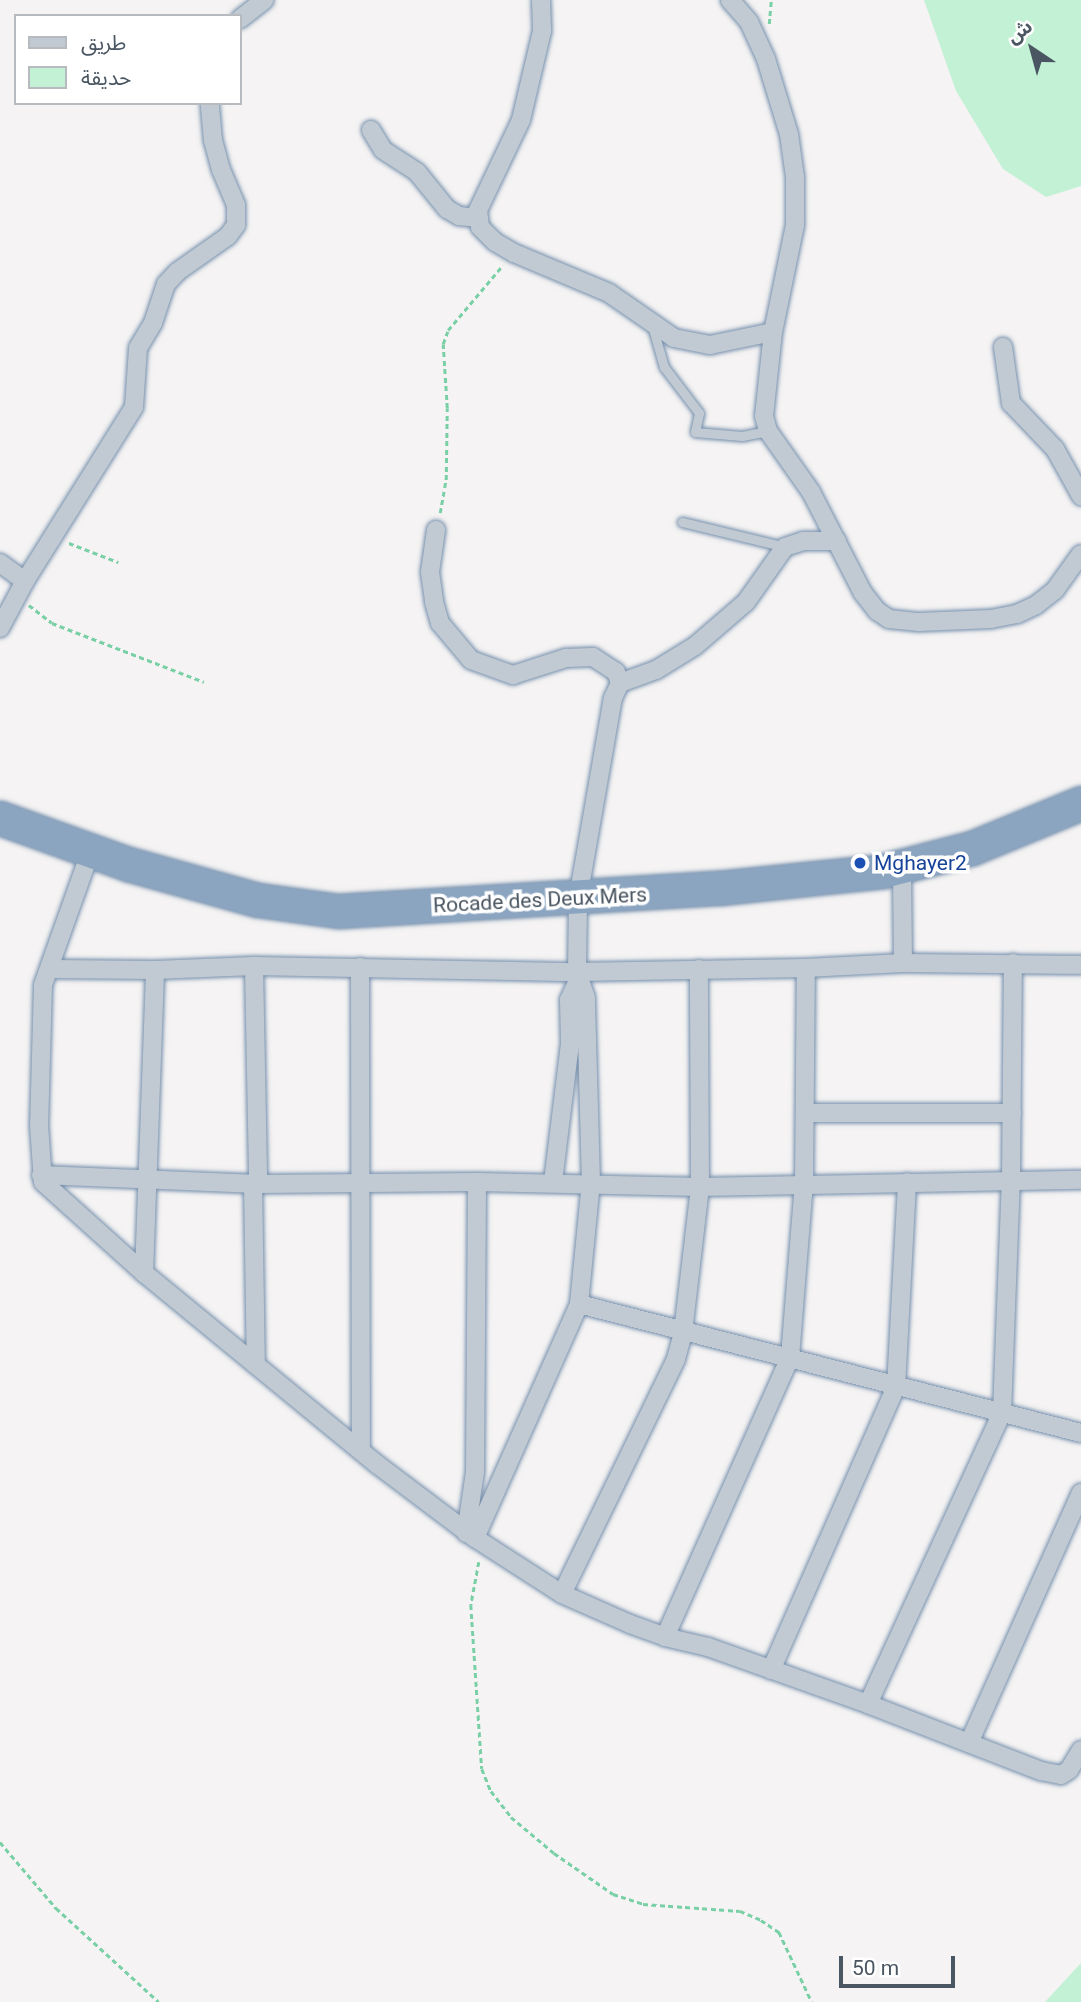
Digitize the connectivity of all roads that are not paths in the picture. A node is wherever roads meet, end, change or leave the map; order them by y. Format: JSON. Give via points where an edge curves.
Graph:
{"nodes":[{"id":1,"x":264,"y":0,"type":"edge"},
{"id":2,"x":541,"y":0,"type":"edge"},
{"id":3,"x":730,"y":0,"type":"edge"},
{"id":4,"x":242,"y":17,"type":"edge"},
{"id":5,"x":210,"y":105,"type":"edge"},
{"id":6,"x":371,"y":131,"type":"dead end"},
{"id":7,"x":477,"y":218,"type":"junction"},
{"id":8,"x":652,"y":323,"type":"junction"},
{"id":9,"x":773,"y":332,"type":"junction"},
{"id":10,"x":1003,"y":347,"type":"dead end"},
{"id":11,"x":768,"y":431,"type":"junction"},
{"id":12,"x":1081,"y":496,"type":"edge"},
{"id":13,"x":682,"y":522,"type":"dead end"},
{"id":14,"x":436,"y":530,"type":"road end"},
{"id":15,"x":838,"y":541,"type":"junction"},
{"id":16,"x":785,"y":547,"type":"junction"},
{"id":17,"x":1081,"y":554,"type":"edge"},
{"id":18,"x":0,"y":563,"type":"edge"},
{"id":19,"x":25,"y":581,"type":"junction"},
{"id":20,"x":0,"y":628,"type":"edge"},
{"id":21,"x":620,"y":683,"type":"junction"},
{"id":22,"x":1081,"y":803,"type":"edge"},
{"id":23,"x":0,"y":818,"type":"edge"},
{"id":24,"x":91,"y":850,"type":"junction"},
{"id":25,"x":902,"y":868,"type":"junction"},
{"id":26,"x":578,"y":898,"type":"junction"},
{"id":27,"x":903,"y":963,"type":"junction"},
{"id":28,"x":1013,"y":963,"type":"junction"},
{"id":29,"x":1081,"y":965,"type":"edge"},
{"id":30,"x":254,"y":966,"type":"junction"},
{"id":31,"x":360,"y":967,"type":"junction"},
{"id":32,"x":806,"y":968,"type":"junction"},
{"id":33,"x":50,"y":969,"type":"junction"},
{"id":34,"x":699,"y":969,"type":"junction"},
{"id":35,"x":155,"y":970,"type":"junction"},
{"id":36,"x":577,"y":977,"type":"junction"},
{"id":37,"x":806,"y":1113,"type":"junction"},
{"id":38,"x":1012,"y":1113,"type":"junction"},
{"id":39,"x":41,"y":1175,"type":"junction"},
{"id":40,"x":149,"y":1178,"type":"junction"},
{"id":41,"x":1081,"y":1180,"type":"edge"},
{"id":42,"x":362,"y":1181,"type":"junction"},
{"id":43,"x":477,"y":1182,"type":"junction"},
{"id":44,"x":553,"y":1182,"type":"junction"},
{"id":45,"x":591,"y":1182,"type":"junction"},
{"id":46,"x":907,"y":1182,"type":"junction"},
{"id":47,"x":1011,"y":1182,"type":"junction"},
{"id":48,"x":256,"y":1184,"type":"junction"},
{"id":49,"x":804,"y":1184,"type":"junction"},
{"id":50,"x":700,"y":1187,"type":"junction"},
{"id":51,"x":144,"y":1273,"type":"junction"},
{"id":52,"x":579,"y":1304,"type":"junction"},
{"id":53,"x":683,"y":1332,"type":"junction"},
{"id":54,"x":790,"y":1357,"type":"junction"},
{"id":55,"x":256,"y":1365,"type":"junction"},
{"id":56,"x":896,"y":1387,"type":"junction"},
{"id":57,"x":1002,"y":1412,"type":"junction"},
{"id":58,"x":1081,"y":1433,"type":"edge"},
{"id":59,"x":360,"y":1449,"type":"junction"},
{"id":60,"x":1081,"y":1493,"type":"edge"},
{"id":61,"x":475,"y":1539,"type":"junction"},
{"id":62,"x":562,"y":1594,"type":"junction"},
{"id":63,"x":665,"y":1637,"type":"junction"},
{"id":64,"x":771,"y":1670,"type":"junction"},
{"id":65,"x":868,"y":1704,"type":"junction"},
{"id":66,"x":969,"y":1743,"type":"junction"},
{"id":67,"x":1081,"y":1750,"type":"edge"}],
"edges":[{"from":1,"to":4,"type":"street"},
{"from":2,"to":7,"type":"street","via":[[542,31],[521,120]]},
{"from":3,"to":9,"type":"street","via":[[749,22],[766,59],[789,134],[796,177],[795,225]]},
{"from":5,"to":19,"type":"street","via":[[221,170],[236,205],[236,225],[166,284],[153,323],[138,348],[134,407]]},
{"from":6,"to":7,"type":"street","via":[[383,150],[417,172],[447,209]]},
{"from":7,"to":8,"type":"street","via":[[485,234],[514,253],[609,293]]},
{"from":8,"to":9,"type":"street","via":[[674,338],[710,345]]},
{"from":8,"to":11,"type":"lane","via":[[664,367],[699,413],[695,432],[742,436]]},
{"from":9,"to":11,"type":"street","via":[[764,399]]},
{"from":10,"to":12,"type":"street","via":[[1012,403],[1055,449]]},
{"from":11,"to":15,"type":"street"},
{"from":13,"to":16,"type":"lane"},
{"from":14,"to":21,"type":"street","via":[[430,572],[434,602],[440,623],[471,660],[513,674],[566,658],[593,657],[616,672]]},
{"from":15,"to":16,"type":"street","via":[[803,541]]},
{"from":15,"to":17,"type":"street","via":[[877,611],[902,622],[1017,614],[1055,590]]},
{"from":16,"to":21,"type":"street","via":[[746,603],[695,646],[656,670]]},
{"from":18,"to":19,"type":"street"},
{"from":19,"to":20,"type":"street"},
{"from":21,"to":26,"type":"street","via":[[613,698]]},
{"from":22,"to":25,"type":"highway","name":"Rocade des Deux Mers","via":[[972,848]]},
{"from":23,"to":24,"type":"highway","name":"Rocade des Deux Mers"},
{"from":24,"to":26,"type":"highway","name":"Rocade des Deux Mers","via":[[258,901],[338,911]]},
{"from":24,"to":33,"type":"street"},
{"from":25,"to":26,"type":"highway","name":"Rocade des Deux Mers","via":[[835,878]]},
{"from":25,"to":27,"type":"street"},
{"from":26,"to":36,"type":"street"},
{"from":27,"to":28,"type":"street"},
{"from":27,"to":32,"type":"street"},
{"from":28,"to":29,"type":"street"},
{"from":28,"to":38,"type":"street"},
{"from":30,"to":31,"type":"street"},
{"from":30,"to":35,"type":"street"},
{"from":30,"to":48,"type":"street"},
{"from":31,"to":36,"type":"street"},
{"from":31,"to":42,"type":"street"},
{"from":32,"to":34,"type":"street"},
{"from":32,"to":37,"type":"street"},
{"from":33,"to":35,"type":"street"},
{"from":33,"to":39,"type":"street","via":[[42,1002]]},
{"from":34,"to":36,"type":"street"},
{"from":34,"to":50,"type":"street"},
{"from":35,"to":40,"type":"street"},
{"from":36,"to":44,"type":"street","via":[[569,1000],[570,1042]]},
{"from":36,"to":45,"type":"street","via":[[586,998]]},
{"from":37,"to":38,"type":"street"},
{"from":37,"to":49,"type":"street"},
{"from":38,"to":47,"type":"street"},
{"from":39,"to":40,"type":"street"},
{"from":39,"to":51,"type":"street","via":[[47,1188]]},
{"from":40,"to":48,"type":"street"},
{"from":40,"to":51,"type":"street"},
{"from":41,"to":47,"type":"street"},
{"from":42,"to":43,"type":"street"},
{"from":42,"to":48,"type":"street"},
{"from":42,"to":59,"type":"street"},
{"from":43,"to":44,"type":"street"},
{"from":43,"to":61,"type":"street"},
{"from":44,"to":45,"type":"street"},
{"from":45,"to":50,"type":"street"},
{"from":45,"to":52,"type":"street"},
{"from":46,"to":47,"type":"street"},
{"from":46,"to":49,"type":"street"},
{"from":46,"to":56,"type":"street"},
{"from":47,"to":57,"type":"street"},
{"from":48,"to":55,"type":"street"},
{"from":49,"to":50,"type":"street"},
{"from":49,"to":54,"type":"street"},
{"from":50,"to":53,"type":"street"},
{"from":51,"to":55,"type":"street"},
{"from":52,"to":53,"type":"street"},
{"from":52,"to":61,"type":"street"},
{"from":53,"to":54,"type":"street"},
{"from":53,"to":62,"type":"street","via":[[676,1359]]},
{"from":54,"to":56,"type":"street"},
{"from":54,"to":63,"type":"street"},
{"from":55,"to":59,"type":"street"},
{"from":56,"to":57,"type":"street"},
{"from":56,"to":64,"type":"street"},
{"from":57,"to":58,"type":"street"},
{"from":57,"to":65,"type":"street"},
{"from":59,"to":61,"type":"street"},
{"from":60,"to":66,"type":"street"},
{"from":61,"to":62,"type":"street"},
{"from":62,"to":63,"type":"street"},
{"from":63,"to":64,"type":"street"},
{"from":64,"to":65,"type":"street"},
{"from":65,"to":66,"type":"street"},
{"from":66,"to":67,"type":"street","via":[[1061,1775]]}]}
